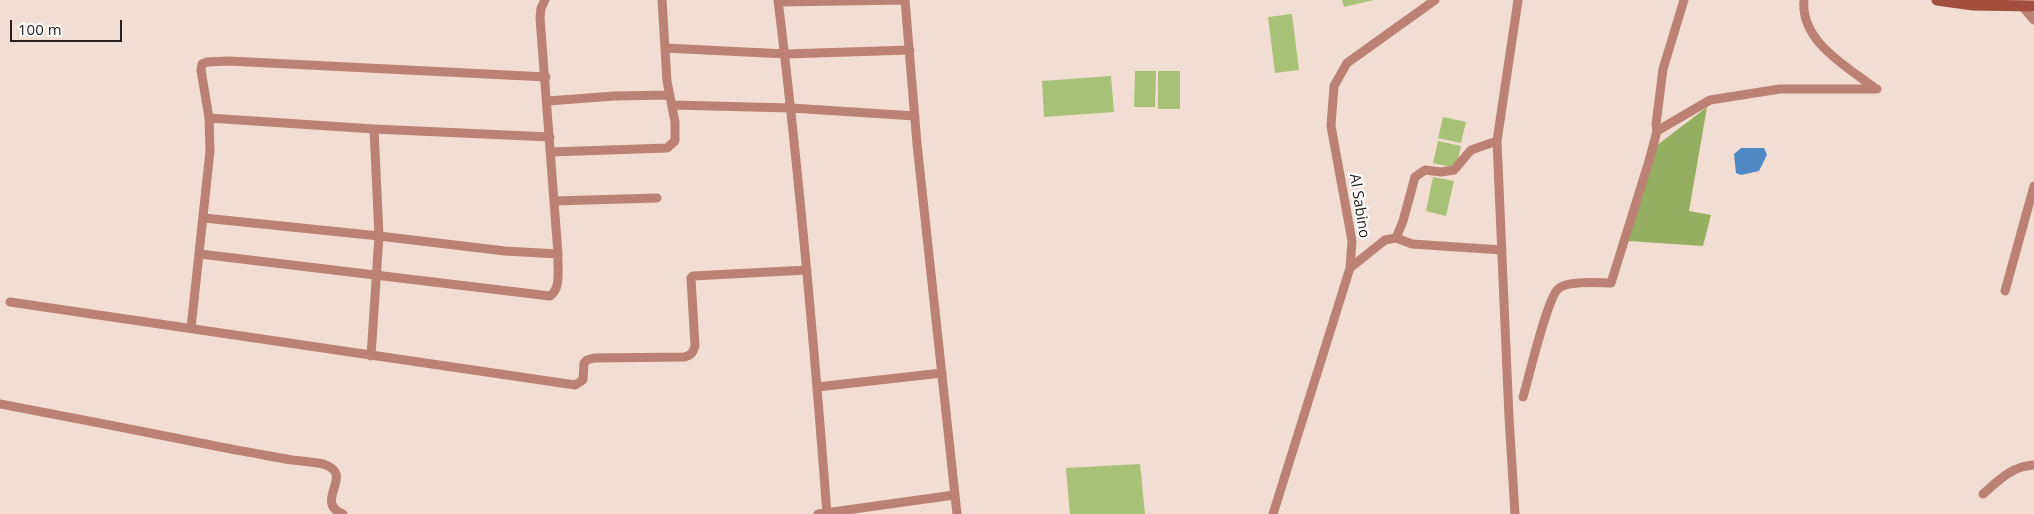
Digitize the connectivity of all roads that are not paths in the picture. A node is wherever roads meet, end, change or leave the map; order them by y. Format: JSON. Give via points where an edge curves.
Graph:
{"nodes":[{"id":1,"x":545,"y":0,"type":"edge"},
{"id":2,"x":662,"y":0,"type":"edge"},
{"id":3,"x":906,"y":0,"type":"edge"},
{"id":4,"x":1435,"y":0,"type":"edge"},
{"id":5,"x":1518,"y":0,"type":"edge"},
{"id":6,"x":1684,"y":0,"type":"edge"},
{"id":7,"x":1804,"y":0,"type":"edge"},
{"id":8,"x":1937,"y":0,"type":"edge"},
{"id":9,"x":778,"y":1,"type":"edge"},
{"id":10,"x":2022,"y":6,"type":"junction"},
{"id":11,"x":2034,"y":6,"type":"edge"},
{"id":12,"x":2034,"y":20,"type":"edge"},
{"id":13,"x":665,"y":48,"type":"junction"},
{"id":14,"x":910,"y":50,"type":"junction"},
{"id":15,"x":786,"y":54,"type":"junction"},
{"id":16,"x":546,"y":77,"type":"junction"},
{"id":17,"x":670,"y":96,"type":"junction"},
{"id":18,"x":548,"y":101,"type":"junction"},
{"id":19,"x":672,"y":105,"type":"junction"},
{"id":20,"x":791,"y":108,"type":"junction"},
{"id":21,"x":915,"y":116,"type":"junction"},
{"id":22,"x":209,"y":118,"type":"junction"},
{"id":23,"x":374,"y":129,"type":"junction"},
{"id":24,"x":1657,"y":131,"type":"junction"},
{"id":25,"x":550,"y":137,"type":"junction"},
{"id":26,"x":1497,"y":141,"type":"junction"},
{"id":27,"x":551,"y":152,"type":"junction"},
{"id":28,"x":2034,"y":186,"type":"edge"},
{"id":29,"x":658,"y":198,"type":"dead end"},
{"id":30,"x":554,"y":201,"type":"junction"},
{"id":31,"x":204,"y":218,"type":"junction"},
{"id":32,"x":379,"y":236,"type":"junction"},
{"id":33,"x":1396,"y":238,"type":"junction"},
{"id":34,"x":1502,"y":250,"type":"junction"},
{"id":35,"x":200,"y":254,"type":"junction"},
{"id":36,"x":558,"y":254,"type":"junction"},
{"id":37,"x":1350,"y":268,"type":"junction"},
{"id":38,"x":807,"y":270,"type":"junction"},
{"id":39,"x":377,"y":276,"type":"junction"},
{"id":40,"x":2005,"y":291,"type":"dead end"},
{"id":41,"x":10,"y":302,"type":"dead end"},
{"id":42,"x":192,"y":328,"type":"junction"},
{"id":43,"x":371,"y":356,"type":"junction"},
{"id":44,"x":942,"y":373,"type":"junction"},
{"id":45,"x":817,"y":387,"type":"junction"},
{"id":46,"x":1523,"y":397,"type":"dead end"},
{"id":47,"x":0,"y":404,"type":"edge"},
{"id":48,"x":2034,"y":466,"type":"edge"},
{"id":49,"x":1983,"y":494,"type":"dead end"},
{"id":50,"x":954,"y":495,"type":"junction"},
{"id":51,"x":890,"y":504,"type":"junction"},
{"id":52,"x":824,"y":513,"type":"edge"},
{"id":53,"x":343,"y":514,"type":"edge"},
{"id":54,"x":891,"y":514,"type":"edge"},
{"id":55,"x":957,"y":514,"type":"edge"},
{"id":56,"x":1273,"y":514,"type":"edge"},
{"id":57,"x":1515,"y":514,"type":"edge"}],
"edges":[{"from":1,"to":16,"type":"street","via":[[540,18]]},
{"from":2,"to":13,"type":"street"},
{"from":3,"to":9,"type":"street"},
{"from":3,"to":14,"type":"street"},
{"from":4,"to":37,"type":"street","name":"Al Sabino","via":[[1347,63],[1334,86],[1331,126],[1352,241]]},
{"from":5,"to":26,"type":"street"},
{"from":6,"to":24,"type":"street","via":[[1663,69]]},
{"from":7,"to":24,"type":"street","via":[[1810,30],[1830,53],[1877,89],[1780,89],[1710,100]]},
{"from":8,"to":10,"type":"main road"},
{"from":9,"to":15,"type":"street"},
{"from":10,"to":11,"type":"main road"},
{"from":10,"to":12,"type":"street"},
{"from":13,"to":15,"type":"street"},
{"from":13,"to":17,"type":"street"},
{"from":14,"to":15,"type":"street"},
{"from":14,"to":21,"type":"street"},
{"from":15,"to":20,"type":"street"},
{"from":16,"to":18,"type":"street"},
{"from":16,"to":22,"type":"street","via":[[207,62],[202,64],[201,70]]},
{"from":17,"to":18,"type":"street"},
{"from":17,"to":19,"type":"street"},
{"from":18,"to":25,"type":"street"},
{"from":19,"to":20,"type":"street"},
{"from":19,"to":27,"type":"street","via":[[676,122],[675,141],[667,148]]},
{"from":20,"to":21,"type":"street"},
{"from":20,"to":38,"type":"street"},
{"from":21,"to":44,"type":"street"},
{"from":22,"to":23,"type":"street"},
{"from":22,"to":31,"type":"street","via":[[210,151]]},
{"from":23,"to":25,"type":"street"},
{"from":23,"to":32,"type":"street"},
{"from":24,"to":46,"type":"street","via":[[1611,283],[1558,288],[1544,322]]},
{"from":25,"to":27,"type":"street"},
{"from":26,"to":33,"type":"street","via":[[1471,150],[1454,170],[1425,170],[1415,176]]},
{"from":26,"to":34,"type":"street"},
{"from":27,"to":30,"type":"street"},
{"from":28,"to":40,"type":"street"},
{"from":29,"to":30,"type":"street"},
{"from":30,"to":36,"type":"street"},
{"from":31,"to":32,"type":"street"},
{"from":31,"to":35,"type":"street"},
{"from":32,"to":36,"type":"street"},
{"from":32,"to":39,"type":"street"},
{"from":33,"to":34,"type":"street","via":[[1412,244]]},
{"from":33,"to":37,"type":"street","via":[[1385,240]]},
{"from":34,"to":57,"type":"street"},
{"from":35,"to":39,"type":"street"},
{"from":35,"to":42,"type":"street"},
{"from":36,"to":39,"type":"street","via":[[557,286],[550,296]]},
{"from":37,"to":56,"type":"street","name":"Al Sabino"},
{"from":38,"to":43,"type":"street","via":[[693,276],[695,346],[690,355],[685,358],[594,358],[584,363],[583,380],[575,385]]},
{"from":38,"to":45,"type":"street"},
{"from":39,"to":43,"type":"street"},
{"from":41,"to":42,"type":"street"},
{"from":42,"to":43,"type":"street"},
{"from":44,"to":45,"type":"street"},
{"from":44,"to":50,"type":"street"},
{"from":45,"to":52,"type":"street"},
{"from":47,"to":53,"type":"street","via":[[323,464],[336,474],[332,507]]},
{"from":48,"to":49,"type":"street","via":[[2008,472]]},
{"from":50,"to":51,"type":"street"},
{"from":50,"to":55,"type":"street"},
{"from":51,"to":52,"type":"street"},
{"from":51,"to":54,"type":"street"}]}
